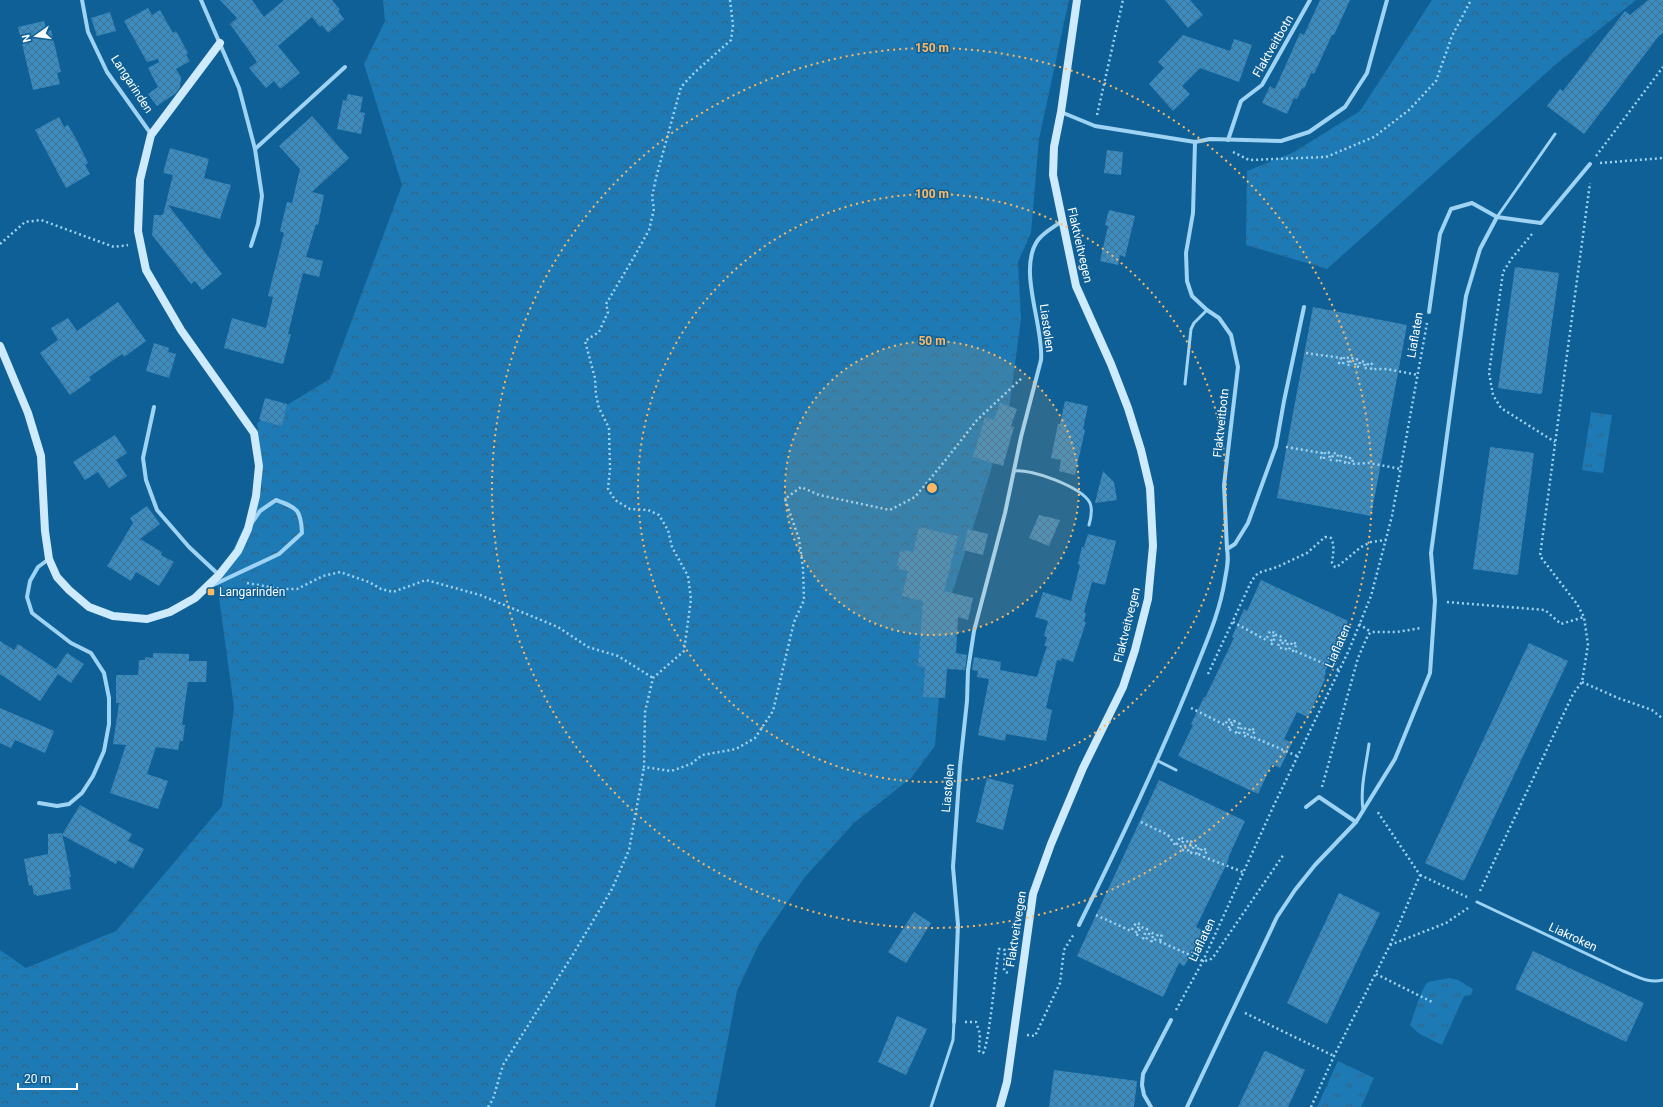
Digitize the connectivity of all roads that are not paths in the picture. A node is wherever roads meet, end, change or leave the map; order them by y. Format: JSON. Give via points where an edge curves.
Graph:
{"nodes":[{"id":1,"x":82,"y":0,"type":"edge"},
{"id":2,"x":202,"y":0,"type":"edge"},
{"id":3,"x":1077,"y":0,"type":"edge"},
{"id":4,"x":1310,"y":0,"type":"edge"},
{"id":5,"x":1387,"y":0,"type":"edge"},
{"id":6,"x":220,"y":43,"type":"junction"},
{"id":7,"x":345,"y":67,"type":"dead end"},
{"id":8,"x":1061,"y":112,"type":"junction"},
{"id":9,"x":1555,"y":134,"type":"dead end"},
{"id":10,"x":151,"y":135,"type":"junction"},
{"id":11,"x":1228,"y":140,"type":"junction"},
{"id":12,"x":1195,"y":142,"type":"junction"},
{"id":13,"x":255,"y":149,"type":"junction"},
{"id":14,"x":1590,"y":164,"type":"road end"},
{"id":15,"x":1497,"y":218,"type":"junction"},
{"id":16,"x":1062,"y":221,"type":"junction"},
{"id":17,"x":251,"y":246,"type":"dead end"},
{"id":18,"x":1304,"y":307,"type":"dead end"},
{"id":19,"x":1207,"y":310,"type":"junction"},
{"id":20,"x":1429,"y":312,"type":"road end"},
{"id":21,"x":0,"y":346,"type":"edge"},
{"id":22,"x":1185,"y":384,"type":"dead end"},
{"id":23,"x":154,"y":407,"type":"dead end"},
{"id":24,"x":1014,"y":471,"type":"junction"},
{"id":25,"x":1089,"y":525,"type":"dead end"},
{"id":26,"x":248,"y":529,"type":"junction"},
{"id":27,"x":1227,"y":549,"type":"junction"},
{"id":28,"x":49,"y":559,"type":"junction"},
{"id":29,"x":222,"y":578,"type":"junction"},
{"id":30,"x":1370,"y":744,"type":"dead end"},
{"id":31,"x":1158,"y":761,"type":"junction"},
{"id":32,"x":1176,"y":770,"type":"dead end"},
{"id":33,"x":39,"y":803,"type":"dead end"},
{"id":34,"x":1306,"y":807,"type":"dead end"},
{"id":35,"x":1363,"y":810,"type":"junction"},
{"id":36,"x":1356,"y":822,"type":"junction"},
{"id":37,"x":1477,"y":902,"type":"road end"},
{"id":38,"x":1079,"y":925,"type":"road end"},
{"id":39,"x":1663,"y":980,"type":"edge"},
{"id":40,"x":1171,"y":1020,"type":"road end"},
{"id":41,"x":954,"y":1022,"type":"joint"},
{"id":42,"x":931,"y":1107,"type":"edge"},
{"id":43,"x":1000,"y":1107,"type":"edge"},
{"id":44,"x":1151,"y":1107,"type":"edge"},
{"id":45,"x":1187,"y":1107,"type":"edge"}],
"edges":[{"from":1,"to":10,"type":"street","name":"Langarinden","via":[[88,32],[107,72]]},
{"from":2,"to":6,"type":"street"},
{"from":3,"to":8,"type":"main road","name":"Flaktveitvegen"},
{"from":4,"to":11,"type":"street","name":"Flaktveitbotn","via":[[1262,85],[1241,101]]},
{"from":5,"to":11,"type":"street","via":[[1367,73],[1345,106],[1309,132],[1281,141]]},
{"from":6,"to":10,"type":"main road","name":"Langarinden"},
{"from":6,"to":13,"type":"street","via":[[239,88]]},
{"from":7,"to":13,"type":"street"},
{"from":8,"to":12,"type":"street","via":[[1095,126]]},
{"from":8,"to":16,"type":"main road","name":"Flaktveitvegen","via":[[1054,148],[1053,175]]},
{"from":9,"to":15,"type":"lane"},
{"from":10,"to":26,"type":"main road","name":"Langarinden","via":[[140,180],[138,231],[146,270],[181,330],[254,433],[259,466],[256,496]]},
{"from":11,"to":12,"type":"street","via":[[1210,139]]},
{"from":12,"to":19,"type":"street","name":"Flaktveitbotn","via":[[1192,213],[1186,253],[1187,281],[1192,296]]},
{"from":13,"to":17,"type":"street","via":[[262,196],[258,224]]},
{"from":14,"to":15,"type":"street","name":"Liaflaten","via":[[1542,223]]},
{"from":15,"to":20,"type":"street","name":"Liaflaten","via":[[1472,203],[1452,209],[1440,234]]},
{"from":15,"to":35,"type":"street","via":[[1480,249],[1466,296],[1431,553],[1435,601],[1430,673],[1395,759]]},
{"from":16,"to":24,"type":"street","name":"Liastølen","via":[[1038,239],[1033,249],[1030,282],[1042,348],[1041,360]]},
{"from":16,"to":43,"type":"main road","name":"Flaktveitvegen","via":[[1076,286],[1111,364],[1141,450],[1150,488],[1153,546],[1148,599],[1123,687],[1083,768],[1033,894],[1007,1082]]},
{"from":18,"to":27,"type":"street","via":[[1276,446],[1248,523],[1235,544]]},
{"from":19,"to":22,"type":"lane","via":[[1191,329]]},
{"from":19,"to":27,"type":"street","name":"Flaktveitbotn","via":[[1219,318],[1231,335],[1238,367],[1224,485]]},
{"from":21,"to":28,"type":"main road","name":"Langarinden","via":[[28,413],[41,456]]},
{"from":23,"to":29,"type":"street","via":[[144,458],[146,480],[157,510],[189,547]]},
{"from":24,"to":25,"type":"lane","via":[[1030,472],[1082,494],[1089,501],[1091,508]]},
{"from":24,"to":41,"type":"street","name":"Liastølen","via":[[974,631],[968,670],[953,867],[958,925]]},
{"from":26,"to":29,"type":"main road","name":"Langarinden"},
{"from":26,"to":29,"type":"street","name":"Langarinden","via":[[260,510],[276,500],[292,506],[301,517],[302,533],[279,554]]},
{"from":27,"to":31,"type":"street","via":[[1229,558],[1221,602]]},
{"from":28,"to":29,"type":"main road","name":"Langarinden","via":[[56,577],[69,590],[90,607],[113,616],[147,619],[170,612]]},
{"from":28,"to":33,"type":"street","via":[[38,567],[30,581],[27,597],[32,613],[71,642],[91,653],[104,673],[109,698],[109,724],[104,751],[82,793],[70,804],[57,806]]},
{"from":30,"to":35,"type":"lane","via":[[1363,788]]},
{"from":31,"to":32,"type":"lane"},
{"from":31,"to":38,"type":"street"},
{"from":34,"to":36,"type":"street","via":[[1319,797]]},
{"from":35,"to":36,"type":"street"},
{"from":36,"to":45,"type":"street","via":[[1315,865],[1277,917]]},
{"from":37,"to":39,"type":"lane","name":"Liakroken","via":[[1623,971],[1652,982]]},
{"from":40,"to":44,"type":"street","via":[[1143,1074],[1144,1095]]},
{"from":41,"to":42,"type":"lane","name":"Liastølen","via":[[953,1040]]}]}
